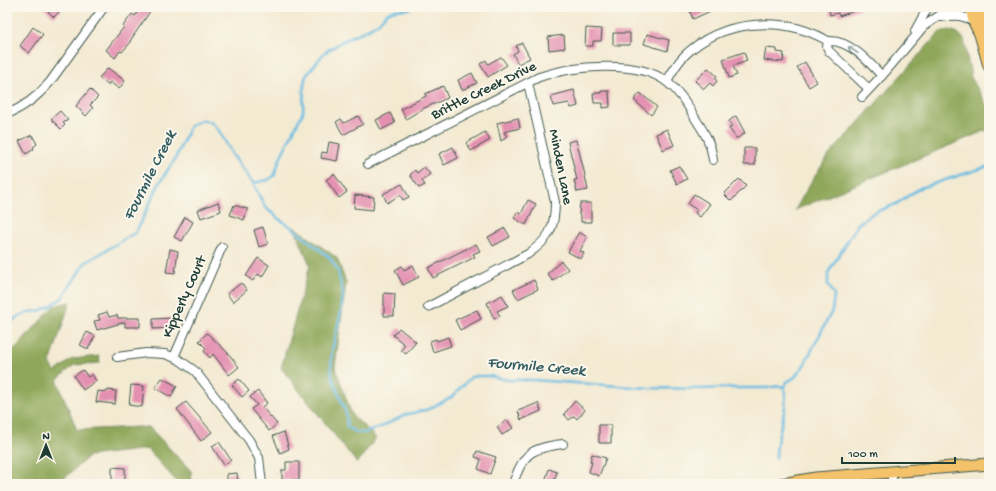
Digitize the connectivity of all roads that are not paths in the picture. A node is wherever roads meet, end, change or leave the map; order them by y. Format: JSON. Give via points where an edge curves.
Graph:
{"nodes":[{"id":1,"x":104,"y":7,"type":"edge"},
{"id":2,"x":928,"y":7,"type":"edge"},
{"id":3,"x":957,"y":7,"type":"edge"},
{"id":4,"x":971,"y":7,"type":"edge"},
{"id":5,"x":980,"y":7,"type":"edge"},
{"id":6,"x":937,"y":18,"type":"junction"},
{"id":7,"x":974,"y":22,"type":"junction"},
{"id":8,"x":980,"y":34,"type":"junction"},
{"id":9,"x":828,"y":41,"type":"junction"},
{"id":10,"x":905,"y":49,"type":"junction"},
{"id":11,"x":989,"y":66,"type":"edge"},
{"id":12,"x":882,"y":76,"type":"junction"},
{"id":13,"x":667,"y":81,"type":"junction"},
{"id":14,"x":528,"y":83,"type":"junction"},
{"id":15,"x":869,"y":89,"type":"junction"},
{"id":16,"x":862,"y":97,"type":"dead end"},
{"id":17,"x":7,"y":114,"type":"edge"},
{"id":18,"x":713,"y":160,"type":"dead end"},
{"id":19,"x":368,"y":164,"type":"dead end"},
{"id":20,"x":222,"y":247,"type":"dead end"},
{"id":21,"x":428,"y":307,"type":"dead end"},
{"id":22,"x":117,"y":357,"type":"dead end"},
{"id":23,"x":174,"y":357,"type":"junction"},
{"id":24,"x":563,"y":444,"type":"dead end"},
{"id":25,"x":989,"y":464,"type":"edge"},
{"id":26,"x":892,"y":472,"type":"junction"},
{"id":27,"x":262,"y":484,"type":"edge"},
{"id":28,"x":513,"y":484,"type":"edge"},
{"id":29,"x":781,"y":484,"type":"edge"},
{"id":30,"x":892,"y":484,"type":"edge"}],
"edges":[{"from":1,"to":17,"type":"street","via":[[40,93],[23,107]]},
{"from":2,"to":10,"type":"street"},
{"from":3,"to":6,"type":"street"},
{"from":4,"to":7,"type":"main road"},
{"from":5,"to":8,"type":"main road"},
{"from":6,"to":7,"type":"street","via":[[957,15]]},
{"from":6,"to":10,"type":"street","via":[[920,30]]},
{"from":7,"to":8,"type":"main road"},
{"from":8,"to":11,"type":"main road"},
{"from":12,"to":9,"type":"street","one_way":true,"via":[[845,44],[836,40]]},
{"from":9,"to":13,"type":"street","via":[[818,35],[780,25],[734,28],[719,33],[692,49],[676,65]]},
{"from":9,"to":15,"type":"street","via":[[826,47],[829,51]]},
{"from":10,"to":12,"type":"street"},
{"from":12,"to":15,"type":"street"},
{"from":13,"to":14,"type":"street","name":"Brittle Creek Drive","via":[[644,70],[606,68],[561,71]]},
{"from":13,"to":18,"type":"street","name":"Brittle Creek Drive","via":[[688,105],[710,141]]},
{"from":14,"to":19,"type":"street","name":"Brittle Creek Drive"},
{"from":14,"to":21,"type":"street","name":"Minden Lane","via":[[555,202],[554,221],[550,231],[541,245],[528,254]]},
{"from":15,"to":16,"type":"street"},
{"from":20,"to":23,"type":"street","name":"Kipperly Court"},
{"from":22,"to":23,"type":"street","via":[[156,353]]},
{"from":23,"to":27,"type":"street","via":[[195,371],[249,440],[259,458]]},
{"from":24,"to":28,"type":"street","via":[[546,446],[531,452],[521,463]]},
{"from":25,"to":26,"type":"main road"},
{"from":26,"to":29,"type":"main road","via":[[816,478]]},
{"from":26,"to":30,"type":"street"}]}
